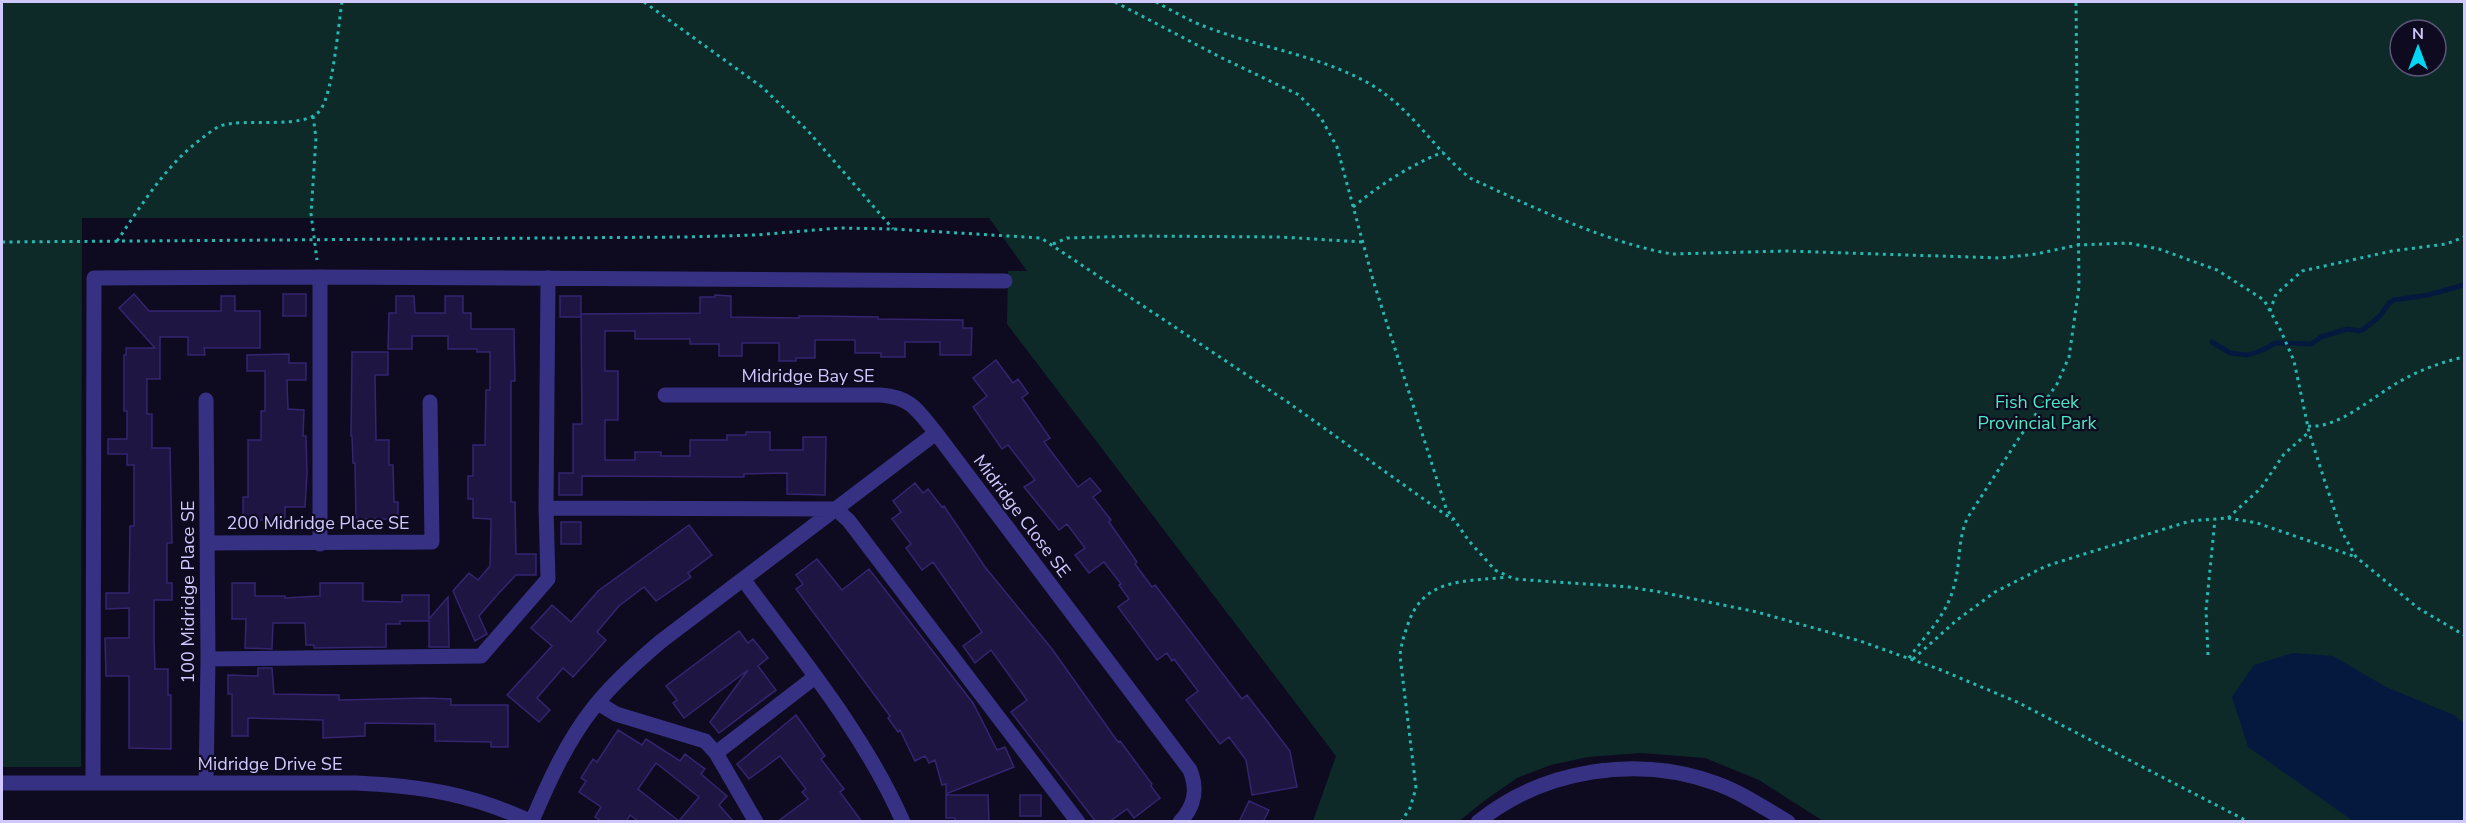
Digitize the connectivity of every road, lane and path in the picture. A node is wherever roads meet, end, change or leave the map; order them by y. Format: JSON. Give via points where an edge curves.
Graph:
{"nodes":[{"id":1,"x":342,"y":2,"type":"edge"},
{"id":2,"x":644,"y":2,"type":"edge"},
{"id":3,"x":1114,"y":2,"type":"edge"},
{"id":4,"x":1156,"y":2,"type":"edge"},
{"id":5,"x":2076,"y":2,"type":"edge"},
{"id":6,"x":313,"y":116,"type":"junction"},
{"id":7,"x":1443,"y":152,"type":"junction"},
{"id":8,"x":1353,"y":207,"type":"junction"},
{"id":9,"x":893,"y":228,"type":"dead end"},
{"id":10,"x":2464,"y":237,"type":"edge"},
{"id":11,"x":2,"y":242,"type":"edge"},
{"id":12,"x":315,"y":242,"type":"dead end"},
{"id":13,"x":1362,"y":242,"type":"junction"},
{"id":14,"x":1053,"y":244,"type":"dead end"},
{"id":15,"x":2078,"y":245,"type":"junction"},
{"id":16,"x":320,"y":277,"type":"junction"},
{"id":17,"x":548,"y":278,"type":"junction"},
{"id":18,"x":1005,"y":281,"type":"dead end"},
{"id":19,"x":2270,"y":310,"type":"junction"},
{"id":20,"x":2464,"y":357,"type":"edge"},
{"id":21,"x":665,"y":395,"type":"dead end"},
{"id":22,"x":206,"y":400,"type":"dead end"},
{"id":23,"x":430,"y":402,"type":"dead end"},
{"id":24,"x":2308,"y":426,"type":"junction"},
{"id":25,"x":2309,"y":432,"type":"junction"},
{"id":26,"x":936,"y":433,"type":"junction"},
{"id":27,"x":546,"y":508,"type":"junction"},
{"id":28,"x":836,"y":509,"type":"junction"},
{"id":29,"x":2228,"y":518,"type":"junction"},
{"id":30,"x":2215,"y":519,"type":"junction"},
{"id":31,"x":208,"y":543,"type":"junction"},
{"id":32,"x":320,"y":544,"type":"junction"},
{"id":33,"x":2356,"y":557,"type":"junction"},
{"id":34,"x":1507,"y":577,"type":"junction"},
{"id":35,"x":743,"y":579,"type":"junction"},
{"id":36,"x":2464,"y":635,"type":"edge"},
{"id":37,"x":2208,"y":655,"type":"dead end"},
{"id":38,"x":208,"y":659,"type":"junction"},
{"id":39,"x":1911,"y":659,"type":"junction"},
{"id":40,"x":815,"y":677,"type":"junction"},
{"id":41,"x":598,"y":703,"type":"junction"},
{"id":42,"x":716,"y":753,"type":"junction"},
{"id":43,"x":2,"y":783,"type":"edge"},
{"id":44,"x":93,"y":783,"type":"junction"},
{"id":45,"x":206,"y":783,"type":"junction"},
{"id":46,"x":532,"y":821,"type":"edge"},
{"id":47,"x":756,"y":822,"type":"edge"},
{"id":48,"x":903,"y":822,"type":"edge"},
{"id":49,"x":1078,"y":822,"type":"edge"},
{"id":50,"x":1180,"y":822,"type":"edge"},
{"id":51,"x":1401,"y":822,"type":"edge"},
{"id":52,"x":1478,"y":822,"type":"edge"},
{"id":53,"x":1788,"y":822,"type":"edge"},
{"id":54,"x":2249,"y":822,"type":"edge"}],
"edges":[{"from":1,"to":6,"type":"path","via":[[329,91],[321,111]]},
{"from":2,"to":9,"type":"path","via":[[762,87],[808,131]]},
{"from":3,"to":8,"type":"path","via":[[1306,100],[1322,118],[1337,147]]},
{"from":4,"to":7,"type":"path","via":[[1207,28],[1323,64],[1369,84],[1406,110]]},
{"from":5,"to":15,"type":"path"},
{"from":6,"to":11,"type":"path","via":[[307,120],[218,126],[181,155],[117,241]]},
{"from":6,"to":12,"type":"path","via":[[316,138],[311,214]]},
{"from":7,"to":8,"type":"path","via":[[1407,168]]},
{"from":7,"to":15,"type":"path","via":[[1470,178],[1490,187],[1613,239],[1672,254],[1785,251],[1987,258]]},
{"from":8,"to":13,"type":"path"},
{"from":10,"to":19,"type":"path","via":[[2446,244],[2392,251],[2302,271],[2276,294]]},
{"from":13,"to":14,"type":"path","via":[[1137,236],[1067,238]]},
{"from":13,"to":34,"type":"path","via":[[1446,508],[1483,558]]},
{"from":15,"to":19,"type":"path","via":[[2128,243],[2189,258],[2217,270],[2264,300]]},
{"from":15,"to":39,"type":"path","via":[[2077,312],[2070,357],[2057,384],[1962,528],[1957,574],[1946,610]]},
{"from":16,"to":17,"type":"street"},
{"from":16,"to":32,"type":"street"},
{"from":16,"to":44,"type":"street","via":[[94,278]]},
{"from":17,"to":18,"type":"street"},
{"from":17,"to":27,"type":"street"},
{"from":19,"to":24,"type":"path","via":[[2294,361]]},
{"from":20,"to":24,"type":"path","via":[[2402,380],[2350,414],[2317,427]]},
{"from":21,"to":26,"type":"street","name":"Midridge Bay SE","via":[[893,396],[912,405]]},
{"from":22,"to":31,"type":"street","name":"100 Midridge Place SE"},
{"from":23,"to":32,"type":"street","name":"200 Midridge Place SE","via":[[432,542]]},
{"from":24,"to":25,"type":"path"},
{"from":25,"to":29,"type":"path","via":[[2284,454],[2261,488]]},
{"from":25,"to":33,"type":"path","via":[[2342,532]]},
{"from":26,"to":28,"type":"street"},
{"from":26,"to":50,"type":"street","name":"Midridge Close SE","via":[[1190,770],[1194,799]]},
{"from":27,"to":28,"type":"street"},
{"from":27,"to":38,"type":"street","via":[[548,579],[481,656]]},
{"from":28,"to":35,"type":"street"},
{"from":28,"to":49,"type":"street"},
{"from":29,"to":30,"type":"path"},
{"from":29,"to":33,"type":"path","via":[[2257,523]]},
{"from":30,"to":37,"type":"path","via":[[2206,610]]},
{"from":30,"to":39,"type":"path","via":[[2190,521],[2046,566],[1995,591]]},
{"from":31,"to":32,"type":"street","name":"200 Midridge Place SE"},
{"from":31,"to":38,"type":"street","name":"100 Midridge Place SE"},
{"from":33,"to":36,"type":"path","via":[[2418,608]]},
{"from":34,"to":39,"type":"path","via":[[1629,587],[1702,601],[1799,623]]},
{"from":34,"to":51,"type":"path","via":[[1439,587],[1422,597],[1414,608],[1400,656],[1416,788]]},
{"from":35,"to":40,"type":"street"},
{"from":35,"to":41,"type":"street","via":[[660,642]]},
{"from":38,"to":45,"type":"street","name":"100 Midridge Place SE"},
{"from":39,"to":54,"type":"path","via":[[2049,718]]},
{"from":40,"to":42,"type":"street"},
{"from":40,"to":48,"type":"street","via":[[880,774]]},
{"from":41,"to":42,"type":"street","via":[[616,714],[705,741]]},
{"from":41,"to":46,"type":"street","via":[[566,748]]},
{"from":42,"to":47,"type":"street"},
{"from":43,"to":44,"type":"street","name":"Midridge Drive SE"},
{"from":44,"to":45,"type":"street","name":"Midridge Drive SE"},
{"from":45,"to":46,"type":"street","name":"Midridge Drive SE","via":[[407,785],[467,797]]},
{"from":52,"to":53,"type":"street","via":[[1528,791],[1556,780],[1583,773],[1640,769],[1684,774],[1716,783]]}]}
